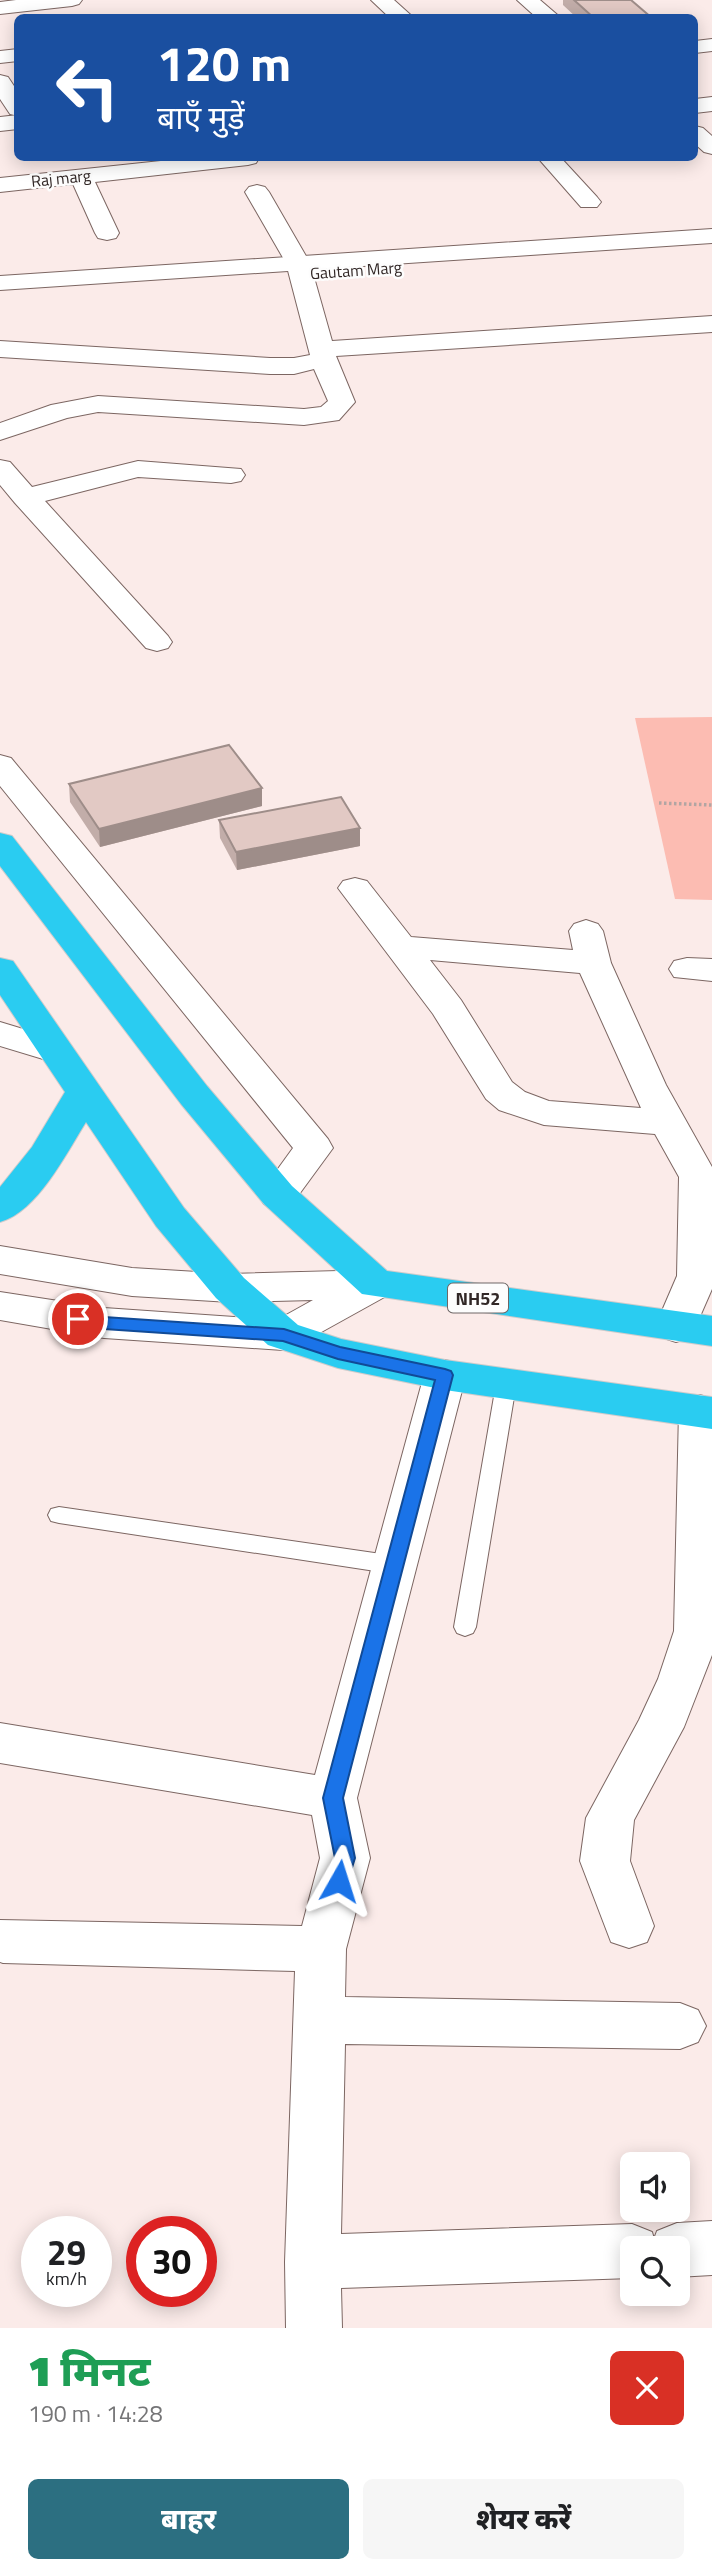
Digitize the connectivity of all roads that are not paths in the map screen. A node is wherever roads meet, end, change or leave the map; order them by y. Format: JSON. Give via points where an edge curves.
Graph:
{"nodes":[{"id":1,"x":72,"y":0,"type":"edge"},
{"id":2,"x":381,"y":0,"type":"edge"},
{"id":3,"x":559,"y":0,"type":"edge"},
{"id":4,"x":34,"y":2,"type":"edge"},
{"id":5,"x":529,"y":2,"type":"edge"},
{"id":6,"x":0,"y":8,"type":"edge"},
{"id":7,"x":399,"y":14,"type":"edge"},
{"id":8,"x":546,"y":14,"type":"edge"},
{"id":9,"x":0,"y":82,"type":"edge"},
{"id":10,"x":14,"y":105,"type":"edge"},
{"id":11,"x":698,"y":135,"type":"edge"},
{"id":12,"x":712,"y":147,"type":"edge"},
{"id":13,"x":213,"y":161,"type":"edge"},
{"id":14,"x":553,"y":161,"type":"edge"},
{"id":15,"x":81,"y":176,"type":"junction"},
{"id":16,"x":0,"y":185,"type":"edge"},
{"id":17,"x":257,"y":192,"type":"dead end"},
{"id":18,"x":589,"y":202,"type":"dead end"},
{"id":19,"x":107,"y":233,"type":"dead end"},
{"id":20,"x":712,"y":236,"type":"edge"},
{"id":21,"x":712,"y":246,"type":"edge"},
{"id":22,"x":299,"y":268,"type":"junction"},
{"id":23,"x":0,"y":283,"type":"edge"},
{"id":24,"x":0,"y":293,"type":"edge"},
{"id":25,"x":712,"y":324,"type":"edge"},
{"id":26,"x":0,"y":349,"type":"edge"},
{"id":27,"x":322,"y":354,"type":"junction"},
{"id":28,"x":0,"y":432,"type":"edge"},
{"id":29,"x":0,"y":468,"type":"edge"},
{"id":30,"x":231,"y":475,"type":"dead end"},
{"id":31,"x":25,"y":496,"type":"junction"},
{"id":32,"x":157,"y":642,"type":"dead end"},
{"id":33,"x":0,"y":765,"type":"edge"},
{"id":34,"x":0,"y":843,"type":"edge"},
{"id":35,"x":355,"y":888,"type":"dead end"},
{"id":36,"x":400,"y":947,"type":"junction"},
{"id":37,"x":0,"y":969,"type":"edge"},
{"id":38,"x":0,"y":1034,"type":"edge"},
{"id":39,"x":53,"y":1050,"type":"junction"},
{"id":40,"x":83,"y":1094,"type":"junction"},
{"id":41,"x":670,"y":1123,"type":"junction"},
{"id":42,"x":278,"y":1195,"type":"junction"},
{"id":43,"x":0,"y":1209,"type":"edge"},
{"id":44,"x":0,"y":1260,"type":"edge"},
{"id":45,"x":376,"y":1284,"type":"junction"},
{"id":46,"x":230,"y":1288,"type":"junction"},
{"id":47,"x":0,"y":1306,"type":"edge"},
{"id":48,"x":694,"y":1329,"type":"edge"},
{"id":49,"x":284,"y":1335,"type":"junction"},
{"id":50,"x":445,"y":1375,"type":"junction"},
{"id":51,"x":506,"y":1385,"type":"junction"},
{"id":52,"x":706,"y":1412,"type":"edge"},
{"id":53,"x":60,"y":1515,"type":"dead end"},
{"id":54,"x":395,"y":1565,"type":"junction"},
{"id":55,"x":465,"y":1627,"type":"dead end"},
{"id":56,"x":0,"y":1743,"type":"edge"},
{"id":57,"x":333,"y":1798,"type":"junction"},
{"id":58,"x":629,"y":1926,"type":"dead end"},
{"id":59,"x":3,"y":1941,"type":"dead end"},
{"id":60,"x":321,"y":1949,"type":"junction"},
{"id":61,"x":320,"y":2020,"type":"junction"},
{"id":62,"x":680,"y":2026,"type":"dead end"},
{"id":63,"x":712,"y":2248,"type":"edge"},
{"id":64,"x":690,"y":2249,"type":"edge"},
{"id":65,"x":620,"y":2251,"type":"edge"},
{"id":66,"x":313,"y":2262,"type":"junction"},
{"id":67,"x":314,"y":2328,"type":"edge"}],
"edges":[{"from":1,"to":4,"type":"street"},
{"from":2,"to":7,"type":"street"},
{"from":3,"to":5,"type":"street"},
{"from":4,"to":6,"type":"street"},
{"from":5,"to":8,"type":"street"},
{"from":9,"to":10,"type":"street"},
{"from":11,"to":12,"type":"street"},
{"from":13,"to":15,"type":"street","name":"Raj marg"},
{"from":14,"to":18,"type":"street"},
{"from":15,"to":16,"type":"street","name":"Raj marg"},
{"from":15,"to":19,"type":"street"},
{"from":17,"to":22,"type":"street"},
{"from":20,"to":22,"type":"street"},
{"from":21,"to":22,"type":"street","name":"Gautam Marg"},
{"from":22,"to":23,"type":"street"},
{"from":22,"to":24,"type":"street","name":"Gautam Marg"},
{"from":22,"to":27,"type":"street"},
{"from":25,"to":27,"type":"street"},
{"from":26,"to":27,"type":"street","via":[[270,366],[294,366]]},
{"from":27,"to":28,"type":"street","via":[[342,402],[329,414],[304,417],[98,404]]},
{"from":29,"to":31,"type":"street"},
{"from":30,"to":31,"type":"street","via":[[138,469]]},
{"from":31,"to":32,"type":"street"},
{"from":33,"to":42,"type":"street","via":[[314,1148]]},
{"from":34,"to":42,"type":"highway","via":[[194,1095]]},
{"from":35,"to":36,"type":"street"},
{"from":36,"to":41,"type":"street","via":[[448,1008],[499,1090],[512,1101],[544,1112]]},
{"from":36,"to":41,"type":"street","via":[[590,947],[648,1085]]},
{"from":37,"to":39,"type":"highway"},
{"from":38,"to":39,"type":"street"},
{"from":39,"to":40,"type":"highway"},
{"from":40,"to":43,"type":"highway","via":[[20,1190]]},
{"from":40,"to":46,"type":"highway","via":[[170,1217]]},
{"from":41,"to":48,"type":"street","via":[[698,1177]]},
{"from":42,"to":45,"type":"highway"},
{"from":44,"to":46,"type":"street","via":[[132,1282]]},
{"from":45,"to":46,"type":"street"},
{"from":45,"to":48,"type":"highway","number":"NH52"},
{"from":45,"to":49,"type":"street"},
{"from":46,"to":49,"type":"highway"},
{"from":47,"to":49,"type":"street","via":[[104,1323]]},
{"from":49,"to":50,"type":"highway","via":[[338,1353]]},
{"from":50,"to":51,"type":"highway"},
{"from":50,"to":54,"type":"street"},
{"from":51,"to":52,"type":"highway"},
{"from":51,"to":55,"type":"lane"},
{"from":52,"to":58,"type":"street","via":[[697,1631],[660,1727],[610,1818],[605,1861]]},
{"from":53,"to":54,"type":"lane"},
{"from":54,"to":57,"type":"street"},
{"from":56,"to":57,"type":"street"},
{"from":57,"to":60,"type":"street","via":[[345,1858]]},
{"from":59,"to":60,"type":"street"},
{"from":60,"to":61,"type":"street"},
{"from":61,"to":62,"type":"street"},
{"from":61,"to":66,"type":"street"},
{"from":63,"to":64,"type":"street"},
{"from":65,"to":66,"type":"street"},
{"from":66,"to":67,"type":"street"}]}
